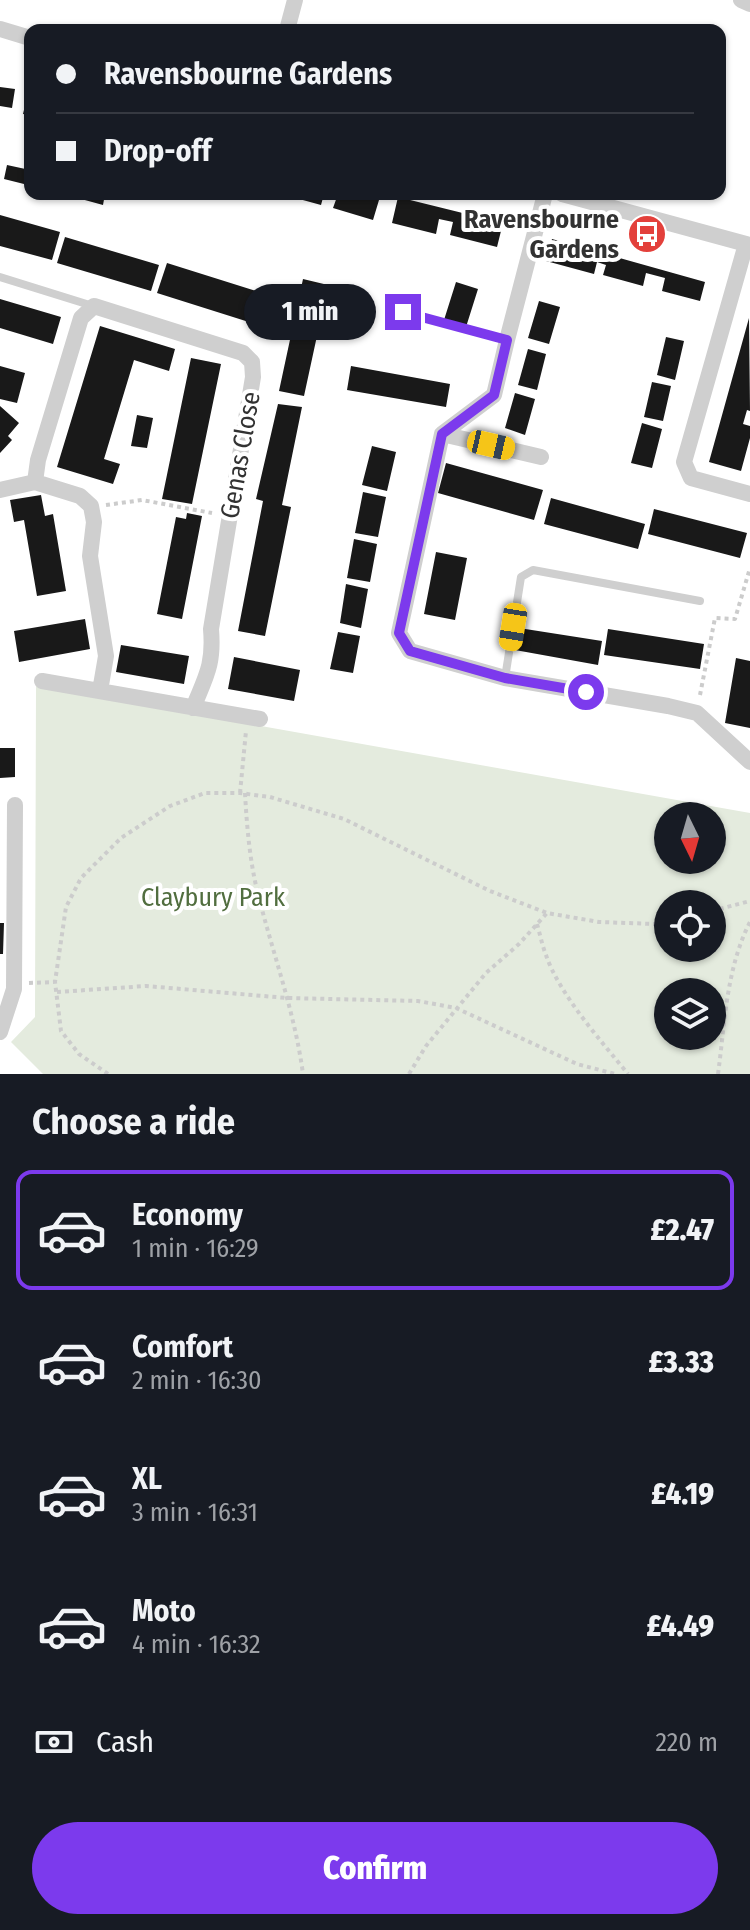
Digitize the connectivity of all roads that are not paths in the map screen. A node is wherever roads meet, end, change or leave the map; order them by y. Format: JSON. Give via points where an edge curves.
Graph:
{"nodes":[{"id":1,"x":295,"y":0,"type":"edge"},
{"id":2,"x":741,"y":0,"type":"edge"},
{"id":3,"x":750,"y":4,"type":"edge"},
{"id":4,"x":289,"y":24,"type":"edge"},
{"id":5,"x":0,"y":29,"type":"edge"},
{"id":6,"x":24,"y":36,"type":"edge"},
{"id":7,"x":543,"y":200,"type":"edge"},
{"id":8,"x":584,"y":200,"type":"edge"},
{"id":9,"x":748,"y":244,"type":"edge"},
{"id":10,"x":0,"y":277,"type":"edge"},
{"id":11,"x":94,"y":306,"type":"junction"},
{"id":12,"x":403,"y":312,"type":"dead end"},
{"id":13,"x":507,"y":340,"type":"junction"},
{"id":14,"x":442,"y":434,"type":"junction"},
{"id":15,"x":541,"y":457,"type":"dead end"},
{"id":16,"x":35,"y":482,"type":"junction"},
{"id":17,"x":0,"y":490,"type":"edge"},
{"id":18,"x":750,"y":494,"type":"edge"},
{"id":19,"x":700,"y":601,"type":"dead end"},
{"id":20,"x":505,"y":678,"type":"junction"},
{"id":21,"x":42,"y":681,"type":"dead end"},
{"id":22,"x":100,"y":691,"type":"junction"},
{"id":23,"x":193,"y":708,"type":"junction"},
{"id":24,"x":254,"y":718,"type":"road end"},
{"id":25,"x":750,"y":762,"type":"edge"},
{"id":26,"x":15,"y":805,"type":"dead end"},
{"id":27,"x":7,"y":910,"type":"edge"},
{"id":28,"x":0,"y":1032,"type":"edge"}],
"edges":[{"from":1,"to":4,"type":"street"},
{"from":2,"to":3,"type":"street"},
{"from":5,"to":6,"type":"street"},
{"from":7,"to":13,"type":"street"},
{"from":8,"to":9,"type":"street"},
{"from":9,"to":18,"type":"street","via":[[684,462],[691,478]]},
{"from":10,"to":11,"type":"lane"},
{"from":11,"to":16,"type":"street","via":[[81,318]]},
{"from":11,"to":23,"type":"street","name":"Genas Close","via":[[243,353],[252,362],[211,629],[210,668]]},
{"from":12,"to":13,"type":"lane"},
{"from":13,"to":14,"type":"street","via":[[494,395]]},
{"from":14,"to":15,"type":"street"},
{"from":14,"to":20,"type":"street","via":[[399,633],[410,651]]},
{"from":16,"to":17,"type":"street"},
{"from":16,"to":22,"type":"street","via":[[80,496],[91,506],[90,556],[106,656]]},
{"from":19,"to":20,"type":"lane","via":[[533,570],[521,577]]},
{"from":20,"to":25,"type":"street","via":[[697,713]]},
{"from":21,"to":22,"type":"street"},
{"from":22,"to":23,"type":"street"},
{"from":23,"to":24,"type":"street"},
{"from":26,"to":27,"type":"street"},
{"from":27,"to":28,"type":"street","via":[[14,989]]}]}
